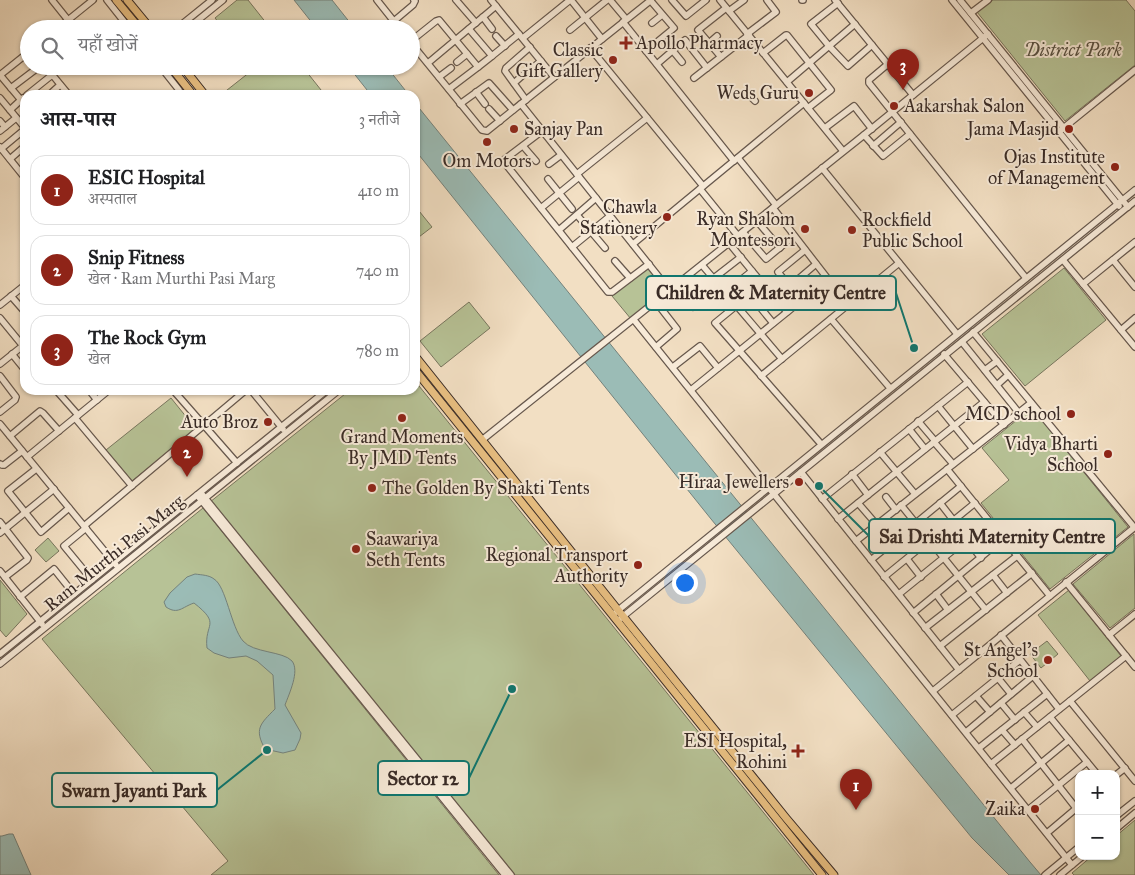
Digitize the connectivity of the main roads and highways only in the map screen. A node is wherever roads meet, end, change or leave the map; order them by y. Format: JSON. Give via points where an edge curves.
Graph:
{"nodes":[{"id":1,"x":116,"y":0,"type":"edge"},
{"id":2,"x":127,"y":0,"type":"edge"},
{"id":3,"x":133,"y":20,"type":"edge"},
{"id":4,"x":144,"y":20,"type":"edge"},
{"id":5,"x":177,"y":75,"type":"edge"},
{"id":6,"x":189,"y":75,"type":"edge"},
{"id":7,"x":188,"y":90,"type":"edge"},
{"id":8,"x":201,"y":90,"type":"edge"},
{"id":9,"x":420,"y":362,"type":"edge"},
{"id":10,"x":420,"y":376,"type":"edge"},
{"id":11,"x":448,"y":398,"type":"junction"},
{"id":12,"x":442,"y":403,"type":"junction"},
{"id":13,"x":617,"y":616,"type":"junction"},
{"id":14,"x":818,"y":863,"type":"junction"},
{"id":15,"x":822,"y":875,"type":"edge"},
{"id":16,"x":834,"y":875,"type":"edge"}],
"edges":[{"from":1,"to":3,"type":"main road"},
{"from":2,"to":4,"type":"main road"},
{"from":5,"to":7,"type":"main road"},
{"from":6,"to":8,"type":"main road"},
{"from":9,"to":11,"type":"main road"},
{"from":10,"to":12,"type":"main road"},
{"from":11,"to":12,"type":"main road"},
{"from":11,"to":13,"type":"main road"},
{"from":12,"to":13,"type":"main road"},
{"from":13,"to":14,"type":"main road"},
{"from":14,"to":15,"type":"main road"},
{"from":14,"to":16,"type":"main road"}]}
